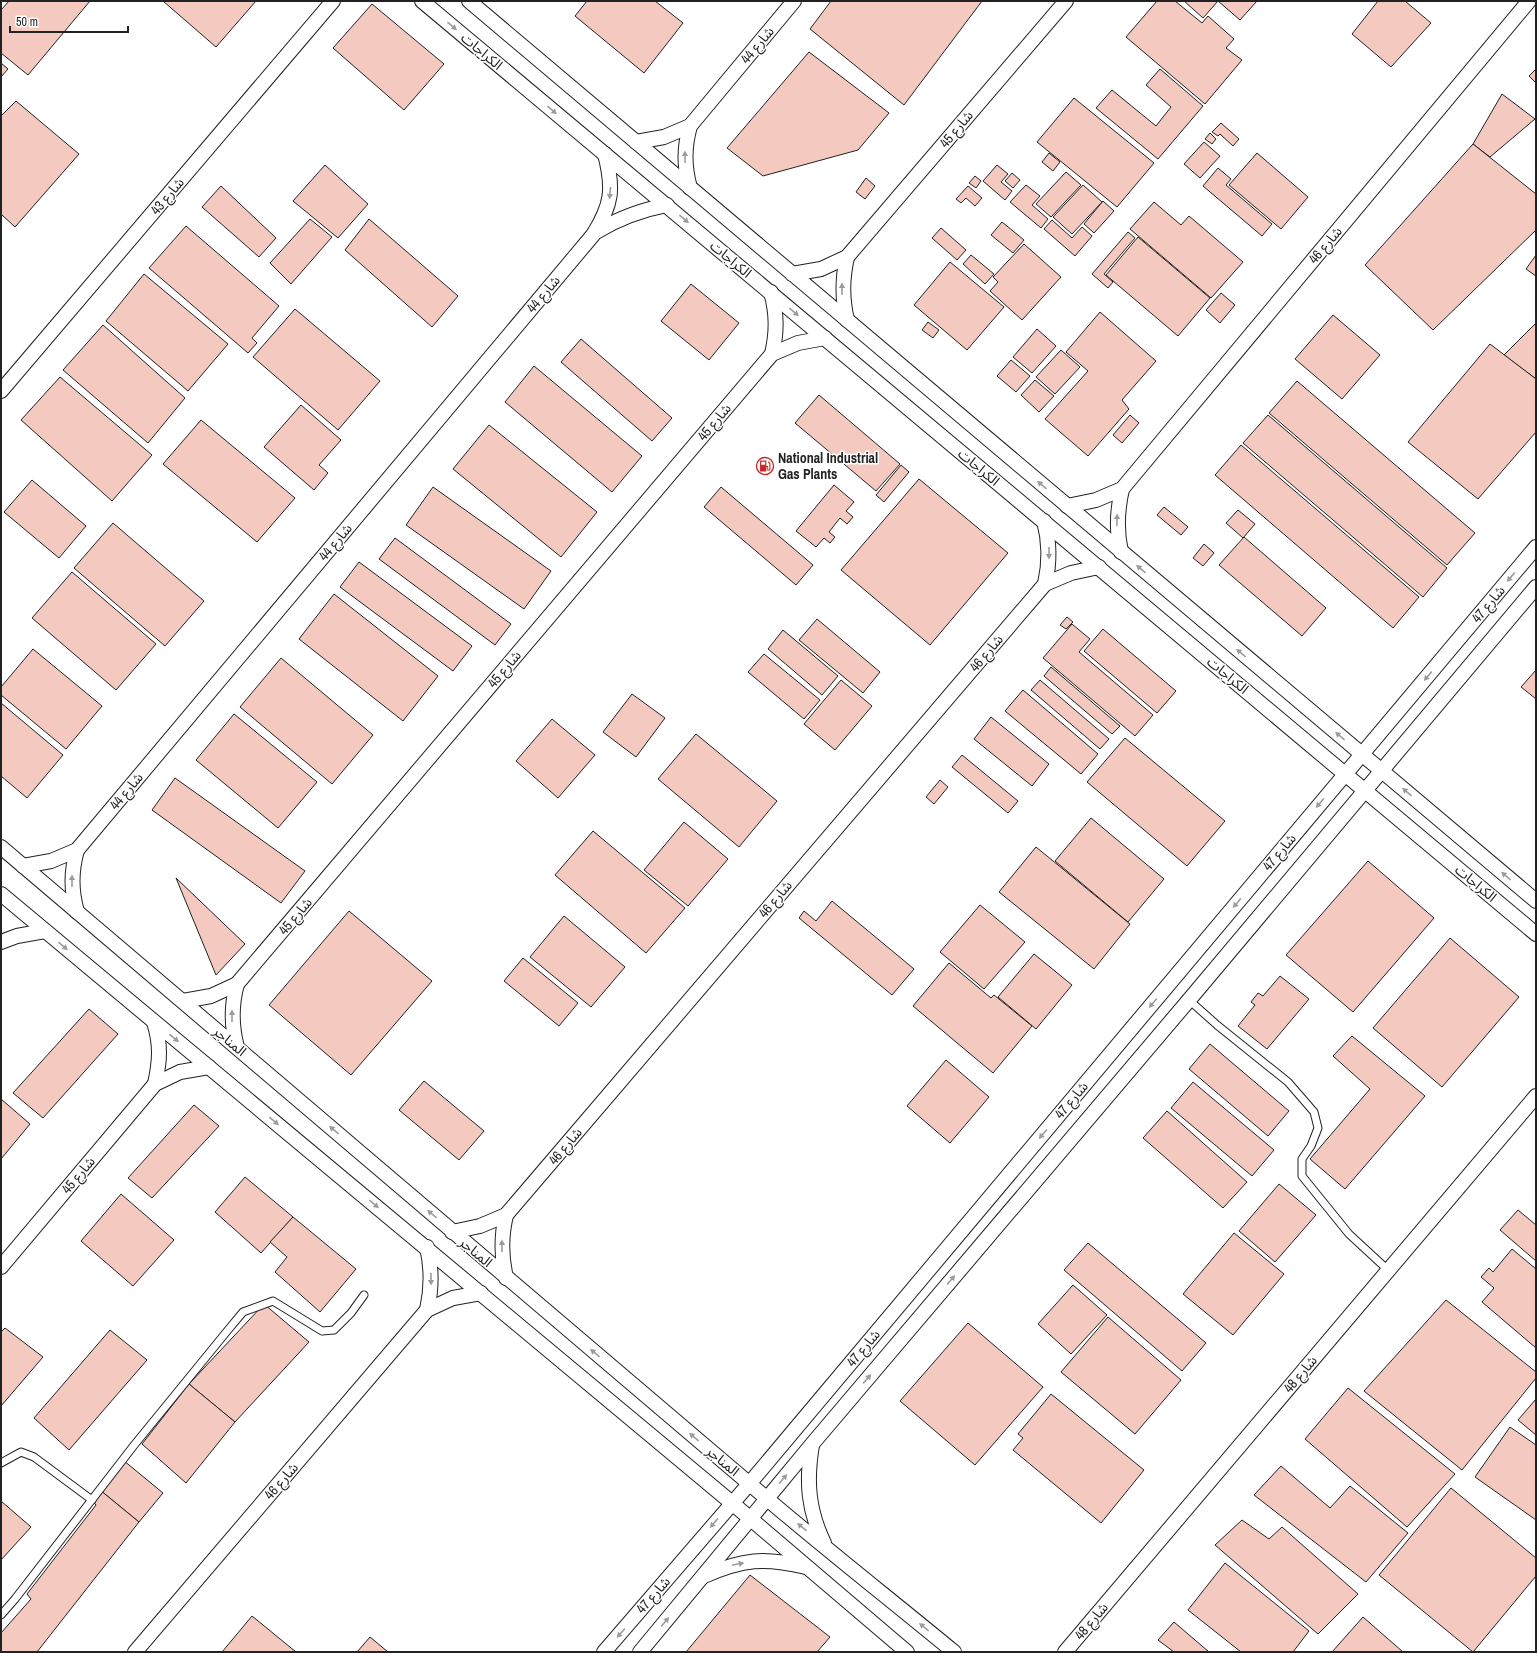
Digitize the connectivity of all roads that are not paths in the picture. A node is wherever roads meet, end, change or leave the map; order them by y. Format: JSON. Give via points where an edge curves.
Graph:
{"nodes":[{"id":1,"x":333,"y":1,"type":"edge"},
{"id":2,"x":422,"y":1,"type":"edge"},
{"id":3,"x":469,"y":1,"type":"edge"},
{"id":4,"x":794,"y":1,"type":"edge"},
{"id":5,"x":1066,"y":1,"type":"edge"},
{"id":6,"x":1529,"y":1,"type":"edge"},
{"id":7,"x":690,"y":126,"type":"junction"},
{"id":8,"x":636,"y":142,"type":"junction"},
{"id":9,"x":605,"y":154,"type":"junction"},
{"id":10,"x":690,"y":188,"type":"junction"},
{"id":11,"x":667,"y":205,"type":"junction"},
{"id":12,"x":593,"y":235,"type":"junction"},
{"id":13,"x":847,"y":257,"type":"junction"},
{"id":14,"x":792,"y":274,"type":"junction"},
{"id":15,"x":771,"y":292,"type":"junction"},
{"id":16,"x":847,"y":320,"type":"junction"},
{"id":17,"x":825,"y":338,"type":"junction"},
{"id":18,"x":772,"y":354,"type":"junction"},
{"id":19,"x":1,"y":391,"type":"edge"},
{"id":20,"x":1122,"y":489,"type":"junction"},
{"id":21,"x":1067,"y":506,"type":"junction"},
{"id":22,"x":1044,"y":521,"type":"junction"},
{"id":23,"x":1536,"y":547,"type":"edge"},
{"id":24,"x":1122,"y":552,"type":"junction"},
{"id":25,"x":1099,"y":567,"type":"junction"},
{"id":26,"x":1045,"y":584,"type":"junction"},
{"id":27,"x":1536,"y":587,"type":"edge"},
{"id":28,"x":1362,"y":755,"type":"junction"},
{"id":29,"x":1381,"y":770,"type":"junction"},
{"id":30,"x":1345,"y":774,"type":"junction"},
{"id":31,"x":1365,"y":789,"type":"junction"},
{"id":32,"x":1,"y":847,"type":"edge"},
{"id":33,"x":76,"y":850,"type":"junction"},
{"id":34,"x":23,"y":866,"type":"junction"},
{"id":35,"x":1,"y":894,"type":"edge"},
{"id":36,"x":1536,"y":902,"type":"edge"},
{"id":37,"x":77,"y":912,"type":"junction"},
{"id":38,"x":45,"y":931,"type":"junction"},
{"id":39,"x":1536,"y":934,"type":"edge"},
{"id":40,"x":1,"y":942,"type":"edge"},
{"id":41,"x":237,"y":984,"type":"junction"},
{"id":42,"x":1189,"y":1000,"type":"junction"},
{"id":43,"x":183,"y":1001,"type":"junction"},
{"id":44,"x":154,"y":1022,"type":"junction"},
{"id":45,"x":237,"y":1047,"type":"junction"},
{"id":46,"x":209,"y":1067,"type":"junction"},
{"id":47,"x":155,"y":1084,"type":"junction"},
{"id":48,"x":1536,"y":1096,"type":"edge"},
{"id":49,"x":506,"y":1215,"type":"junction"},
{"id":50,"x":452,"y":1232,"type":"junction"},
{"id":51,"x":427,"y":1247,"type":"junction"},
{"id":52,"x":1,"y":1267,"type":"edge"},
{"id":53,"x":1388,"y":1270,"type":"junction"},
{"id":54,"x":506,"y":1278,"type":"junction"},
{"id":55,"x":481,"y":1293,"type":"junction"},
{"id":56,"x":364,"y":1295,"type":"dead end"},
{"id":57,"x":427,"y":1310,"type":"junction"},
{"id":58,"x":813,"y":1443,"type":"junction"},
{"id":59,"x":1,"y":1463,"type":"edge"},
{"id":60,"x":750,"y":1484,"type":"junction"},
{"id":61,"x":767,"y":1499,"type":"junction"},
{"id":62,"x":92,"y":1500,"type":"junction"},
{"id":63,"x":732,"y":1503,"type":"junction"},
{"id":64,"x":750,"y":1518,"type":"junction"},
{"id":65,"x":826,"y":1547,"type":"junction"},
{"id":66,"x":809,"y":1567,"type":"junction"},
{"id":67,"x":702,"y":1577,"type":"junction"},
{"id":68,"x":1,"y":1615,"type":"edge"},
{"id":69,"x":135,"y":1652,"type":"edge"},
{"id":70,"x":604,"y":1652,"type":"edge"},
{"id":71,"x":640,"y":1652,"type":"edge"},
{"id":72,"x":907,"y":1652,"type":"edge"},
{"id":73,"x":954,"y":1652,"type":"edge"},
{"id":74,"x":1065,"y":1652,"type":"edge"}],
"edges":[{"from":1,"to":19,"type":"street","name":"شارع 43"},
{"from":2,"to":9,"type":"street","name":"الكراجات","one_way":true},
{"from":3,"to":8,"type":"street","name":"الكراجات"},
{"from":4,"to":7,"type":"street","name":"شارع 44"},
{"from":5,"to":13,"type":"street","name":"شارع 45"},
{"from":6,"to":20,"type":"street","name":"شارع 46"},
{"from":7,"to":8,"type":"street","name":"شارع 44","via":[[664,137]]},
{"from":10,"to":7,"type":"street","name":"شارع 44","one_way":true,"via":[[684,157]]},
{"from":8,"to":10,"type":"street","name":"الكراجات"},
{"from":9,"to":11,"type":"street","name":"الكراجات"},
{"from":9,"to":12,"type":"street","name":"شارع 44","one_way":true,"via":[[611,175],[610,196],[604,217]]},
{"from":10,"to":14,"type":"street","name":"الكراجات"},
{"from":11,"to":12,"type":"street","name":"شارع 44","via":[[647,208],[628,215]]},
{"from":11,"to":15,"type":"street","name":"الكراجات","one_way":true},
{"from":12,"to":33,"type":"street","name":"شارع 44"},
{"from":13,"to":14,"type":"street","name":"شارع 45","via":[[821,269]]},
{"from":16,"to":13,"type":"street","name":"شارع 45","one_way":true,"via":[[842,289]]},
{"from":14,"to":16,"type":"street","name":"الكراجات"},
{"from":15,"to":17,"type":"street","name":"الكراجات","one_way":true},
{"from":15,"to":18,"type":"street","via":[[777,323]]},
{"from":21,"to":16,"type":"street","name":"الكراجات","one_way":true},
{"from":17,"to":18,"type":"street","name":"شارع 45","via":[[798,343]]},
{"from":17,"to":22,"type":"street","name":"الكراجات"},
{"from":18,"to":41,"type":"street","name":"شارع 45"},
{"from":20,"to":21,"type":"street","name":"شارع 46","via":[[1096,500]]},
{"from":24,"to":20,"type":"street","name":"شارع 46","one_way":true,"via":[[1117,520]]},
{"from":21,"to":24,"type":"street","name":"الكراجات"},
{"from":22,"to":25,"type":"street","name":"الكراجات"},
{"from":22,"to":26,"type":"street","one_way":true,"via":[[1050,553]]},
{"from":23,"to":28,"type":"street","name":"شارع 47","one_way":true},
{"from":28,"to":24,"type":"street","name":"الكراجات","one_way":true},
{"from":25,"to":26,"type":"street","name":"شارع 46","via":[[1071,573]]},
{"from":25,"to":30,"type":"street","name":"الكراجات"},
{"from":26,"to":49,"type":"street","name":"شارع 46"},
{"from":27,"to":29,"type":"street","name":"شارع 47"},
{"from":28,"to":29,"type":"street","name":"الكراجات"},
{"from":28,"to":30,"type":"street","name":"شارع 47"},
{"from":29,"to":31,"type":"street","name":"شارع 47"},
{"from":36,"to":29,"type":"street","name":"الكراجات","one_way":true},
{"from":30,"to":31,"type":"street","name":"الكراجات"},
{"from":30,"to":60,"type":"street","name":"شارع 47","one_way":true},
{"from":31,"to":39,"type":"street","name":"الكراجات"},
{"from":31,"to":42,"type":"street","name":"شارع 47"},
{"from":32,"to":34,"type":"street","name":"المناجر"},
{"from":33,"to":34,"type":"street","name":"شارع 44","via":[[51,861]]},
{"from":37,"to":33,"type":"street","name":"شارع 44","one_way":true,"via":[[71,881]]},
{"from":34,"to":37,"type":"street","name":"المناجر"},
{"from":35,"to":38,"type":"street","name":"المناجر"},
{"from":37,"to":43,"type":"street","name":"المناجر"},
{"from":38,"to":40,"type":"street"},
{"from":38,"to":44,"type":"street","name":"المناجر","one_way":true},
{"from":41,"to":43,"type":"street","name":"شارع 45","via":[[211,996]]},
{"from":45,"to":41,"type":"street","name":"شارع 45","one_way":true,"via":[[232,1016]]},
{"from":42,"to":53,"type":"lane","via":[[1288,1082],[1314,1112],[1318,1128],[1311,1146],[1302,1159],[1302,1176],[1349,1234]]},
{"from":58,"to":42,"type":"street","name":"شارع 47","one_way":true},
{"from":43,"to":45,"type":"street","name":"المناجر"},
{"from":44,"to":46,"type":"street","name":"المناجر","one_way":true},
{"from":44,"to":47,"type":"street","via":[[160,1053]]},
{"from":50,"to":45,"type":"street","name":"المناجر","one_way":true},
{"from":46,"to":47,"type":"street","name":"شارع 45","via":[[180,1072]]},
{"from":46,"to":51,"type":"street","name":"المناجر","one_way":true},
{"from":47,"to":52,"type":"street","name":"شارع 45"},
{"from":48,"to":53,"type":"street","name":"شارع 48"},
{"from":49,"to":50,"type":"street","name":"شارع 46","via":[[480,1226]]},
{"from":54,"to":49,"type":"street","name":"شارع 46","one_way":true,"via":[[501,1246]]},
{"from":50,"to":54,"type":"street","name":"المناجر"},
{"from":51,"to":55,"type":"street","name":"المناجر"},
{"from":51,"to":57,"type":"street","name":"شارع 46","one_way":true,"via":[[432,1279]]},
{"from":53,"to":74,"type":"street","name":"شارع 48"},
{"from":60,"to":54,"type":"street","name":"المناجر","one_way":true},
{"from":55,"to":57,"type":"street","name":"شارع 46","via":[[453,1298]]},
{"from":55,"to":63,"type":"street","name":"المناجر"},
{"from":56,"to":62,"type":"lane","via":[[334,1330],[322,1331],[273,1301],[243,1312]]},
{"from":57,"to":69,"type":"street","name":"شارع 46"},
{"from":61,"to":58,"type":"street","name":"شارع 47","one_way":true},
{"from":58,"to":65,"type":"street","via":[[808,1486],[817,1528]]},
{"from":59,"to":62,"type":"lane","via":[[21,1452],[34,1457]]},
{"from":60,"to":61,"type":"street","name":"المناجر"},
{"from":60,"to":63,"type":"street","name":"شارع 47"},
{"from":61,"to":64,"type":"street","name":"شارع 47"},
{"from":65,"to":61,"type":"street","name":"المناجر","one_way":true},
{"from":62,"to":68,"type":"lane"},
{"from":63,"to":64,"type":"street","name":"المناجر"},
{"from":63,"to":70,"type":"street","name":"شارع 47","one_way":true},
{"from":64,"to":66,"type":"street","name":"المناجر"},
{"from":64,"to":67,"type":"street","name":"شارع 47"},
{"from":73,"to":65,"type":"street","name":"المناجر","one_way":true},
{"from":67,"to":66,"type":"street","one_way":true,"via":[[727,1566],[754,1561],[782,1561]]},
{"from":66,"to":72,"type":"street","name":"المناجر"},
{"from":71,"to":67,"type":"street","name":"شارع 47","one_way":true}]}
